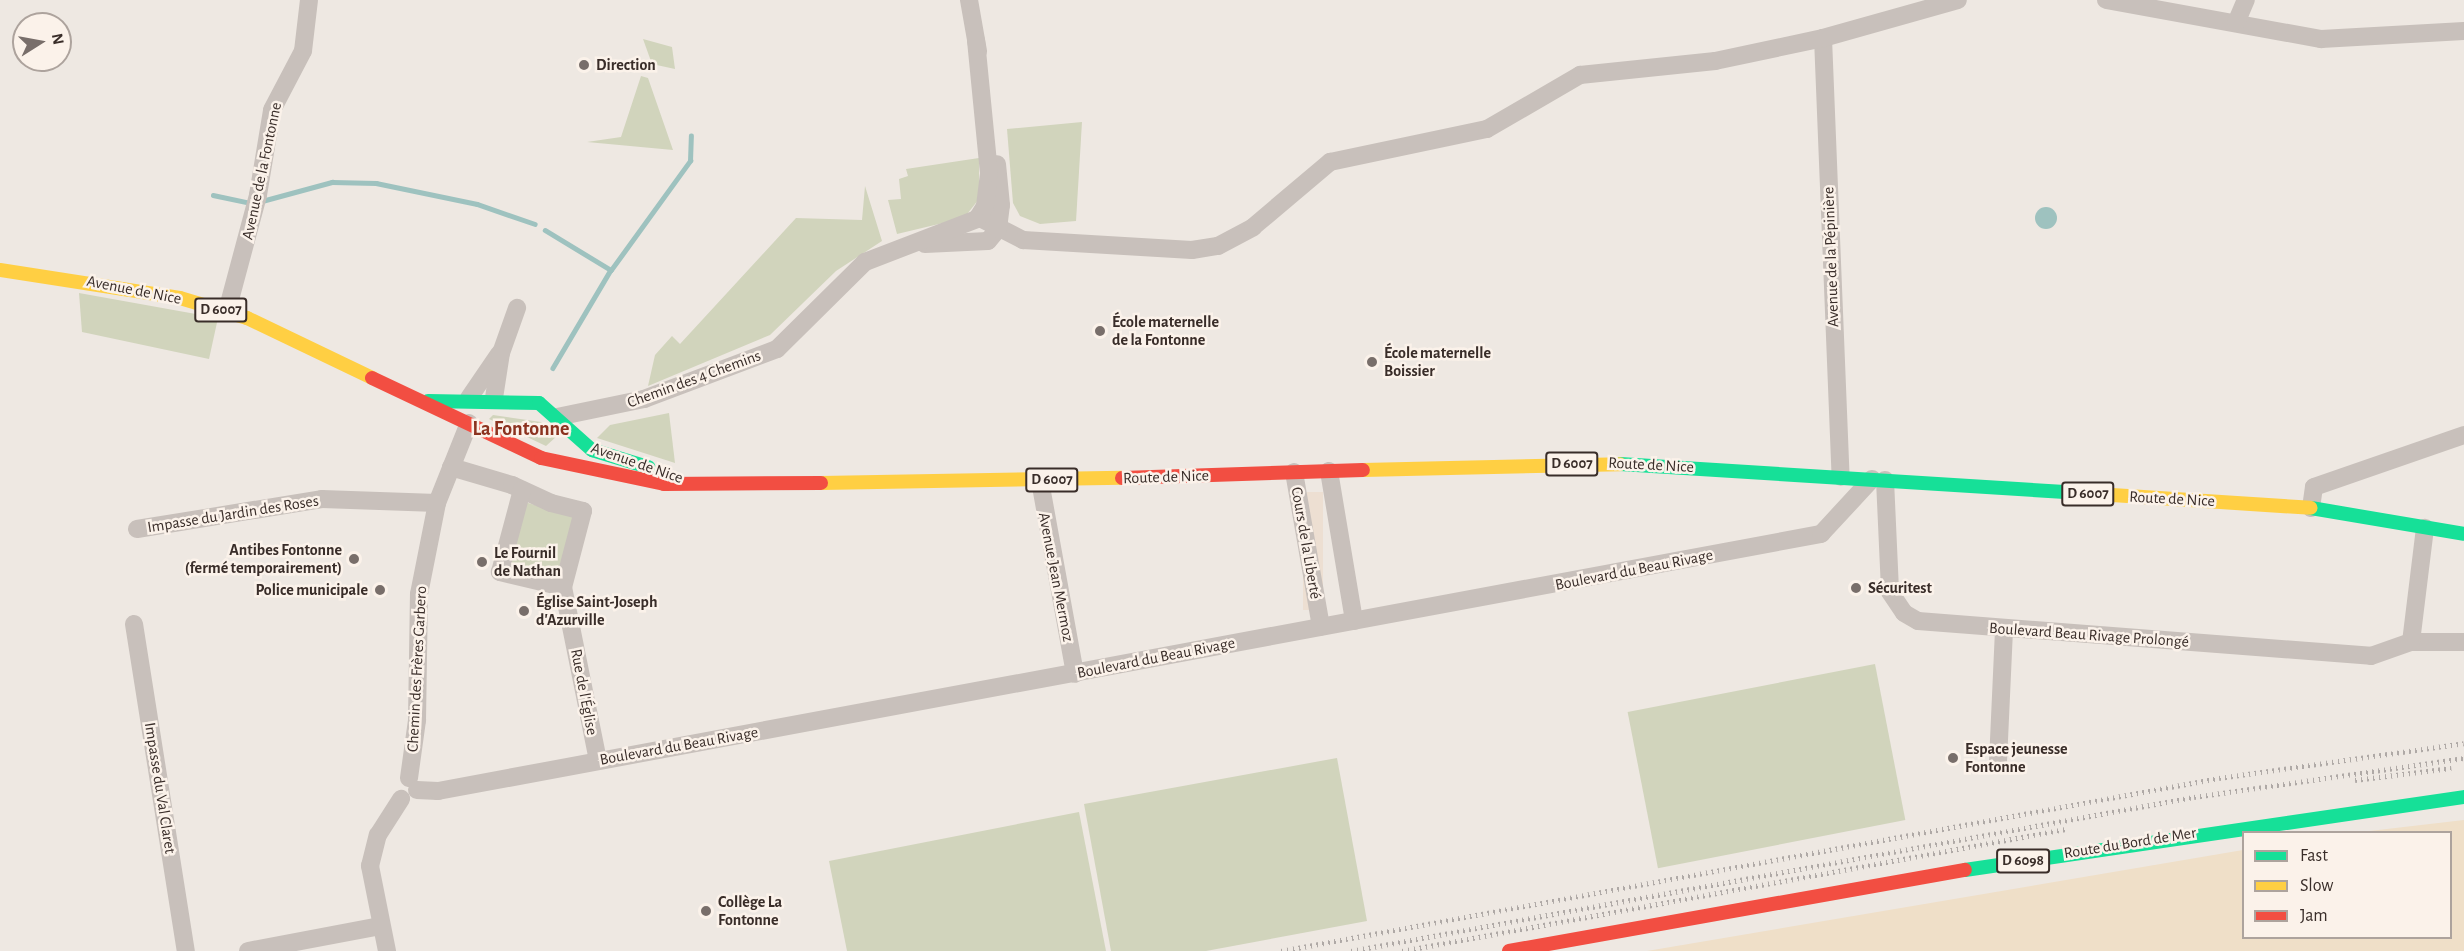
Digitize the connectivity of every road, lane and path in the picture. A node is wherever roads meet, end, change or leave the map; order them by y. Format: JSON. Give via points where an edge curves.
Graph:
{"nodes":[{"id":1,"x":309,"y":0,"type":"edge"},
{"id":2,"x":969,"y":0,"type":"edge"},
{"id":3,"x":1957,"y":0,"type":"edge"},
{"id":4,"x":2106,"y":0,"type":"edge"},
{"id":5,"x":2246,"y":0,"type":"edge"},
{"id":6,"x":2170,"y":5,"type":"edge"},
{"id":7,"x":2236,"y":23,"type":"junction"},
{"id":8,"x":2464,"y":31,"type":"edge"},
{"id":9,"x":1823,"y":38,"type":"junction"},
{"id":10,"x":976,"y":40,"type":"junction"},
{"id":11,"x":978,"y":217,"type":"junction"},
{"id":12,"x":998,"y":229,"type":"junction"},
{"id":13,"x":891,"y":249,"type":"junction"},
{"id":14,"x":0,"y":270,"type":"edge"},
{"id":15,"x":517,"y":308,"type":"dead end"},
{"id":16,"x":226,"y":311,"type":"junction"},
{"id":17,"x":501,"y":353,"type":"junction"},
{"id":18,"x":469,"y":398,"type":"junction"},
{"id":19,"x":494,"y":398,"type":"junction"},
{"id":20,"x":519,"y":401,"type":"junction"},
{"id":21,"x":427,"y":402,"type":"junction"},
{"id":22,"x":603,"y":410,"type":"junction"},
{"id":23,"x":557,"y":417,"type":"junction"},
{"id":24,"x":469,"y":423,"type":"junction"},
{"id":25,"x":575,"y":435,"type":"junction"},
{"id":26,"x":2464,"y":435,"type":"edge"},
{"id":27,"x":520,"y":446,"type":"junction"},
{"id":28,"x":451,"y":467,"type":"junction"},
{"id":29,"x":1329,"y":471,"type":"junction"},
{"id":30,"x":1294,"y":472,"type":"junction"},
{"id":31,"x":1841,"y":477,"type":"junction"},
{"id":32,"x":1879,"y":480,"type":"junction"},
{"id":33,"x":1040,"y":481,"type":"junction"},
{"id":34,"x":691,"y":482,"type":"junction"},
{"id":35,"x":522,"y":490,"type":"junction"},
{"id":36,"x":437,"y":503,"type":"junction"},
{"id":37,"x":2311,"y":508,"type":"junction"},
{"id":38,"x":2425,"y":528,"type":"junction"},
{"id":39,"x":137,"y":529,"type":"dead end"},
{"id":40,"x":2464,"y":534,"type":"edge"},
{"id":41,"x":563,"y":588,"type":"junction"},
{"id":42,"x":1353,"y":615,"type":"junction"},
{"id":43,"x":1320,"y":621,"type":"junction"},
{"id":44,"x":134,"y":624,"type":"dead end"},
{"id":45,"x":2004,"y":630,"type":"junction"},
{"id":46,"x":2411,"y":642,"type":"junction"},
{"id":47,"x":2464,"y":642,"type":"edge"},
{"id":48,"x":1075,"y":674,"type":"junction"},
{"id":49,"x":598,"y":761,"type":"junction"},
{"id":50,"x":1998,"y":762,"type":"dead end"},
{"id":51,"x":413,"y":784,"type":"junction"},
{"id":52,"x":2464,"y":797,"type":"edge"},
{"id":53,"x":380,"y":926,"type":"junction"},
{"id":54,"x":1585,"y":940,"type":"junction"},
{"id":55,"x":186,"y":951,"type":"edge"},
{"id":56,"x":248,"y":951,"type":"edge"},
{"id":57,"x":387,"y":951,"type":"edge"},
{"id":58,"x":1509,"y":951,"type":"edge"},
{"id":59,"x":1551,"y":951,"type":"edge"}],
"edges":[{"from":1,"to":16,"type":"street","name":"Avenue de la Fontonne","via":[[303,51],[272,110],[258,195]]},
{"from":2,"to":10,"type":"street"},
{"from":3,"to":9,"type":"street"},
{"from":4,"to":6,"type":"street"},
{"from":5,"to":7,"type":"street"},
{"from":6,"to":7,"type":"street"},
{"from":7,"to":8,"type":"street","via":[[2321,39]]},
{"from":9,"to":12,"type":"street","via":[[1715,61],[1580,75],[1487,129],[1330,162],[1253,227],[1218,246],[1192,250],[1023,240]]},
{"from":9,"to":31,"type":"street","name":"Avenue de la Pépinière"},
{"from":10,"to":11,"type":"street","via":[[989,172],[985,206]]},
{"from":10,"to":12,"type":"street","via":[[998,172]]},
{"from":11,"to":12,"type":"street"},
{"from":11,"to":13,"type":"street","name":"Chemin des 4 Chemins"},
{"from":12,"to":13,"type":"street","name":"Chemin des 4 Chemins","via":[[988,241]]},
{"from":13,"to":22,"type":"street","name":"Chemin des 4 Chemins","via":[[865,262],[777,349]]},
{"from":14,"to":16,"type":"main road","name":"Avenue de Nice","number":"D 6007","via":[[180,298]]},
{"from":15,"to":17,"type":"street"},
{"from":16,"to":21,"type":"main road","name":"Avenue de Nice","number":"D 6007"},
{"from":17,"to":18,"type":"street"},
{"from":17,"to":19,"type":"street"},
{"from":18,"to":19,"type":"main road","name":"Avenue de Nice","number":"D 6007"},
{"from":18,"to":21,"type":"main road","name":"Avenue de Nice","number":"D 6007"},
{"from":18,"to":24,"type":"main road"},
{"from":19,"to":20,"type":"main road","name":"Avenue de Nice","number":"D 6007"},
{"from":20,"to":23,"type":"main road","name":"Avenue de Nice","number":"D 6007","via":[[539,403]]},
{"from":20,"to":24,"type":"main road","number":"D 6007","via":[[492,406]]},
{"from":21,"to":24,"type":"main road","name":"Avenue de Nice","number":"D 6007"},
{"from":22,"to":23,"type":"street"},
{"from":22,"to":25,"type":"street"},
{"from":23,"to":25,"type":"main road","name":"Avenue de Nice","number":"D 6007"},
{"from":24,"to":27,"type":"main road","name":"Avenue de Nice","number":"D 6007"},
{"from":24,"to":28,"type":"street","name":"Chemin des Frères Garbero"},
{"from":25,"to":27,"type":"main road","via":[[545,451]]},
{"from":25,"to":34,"type":"main road","name":"Avenue de Nice","number":"D 6007","via":[[592,450]]},
{"from":26,"to":37,"type":"street","via":[[2314,487]]},
{"from":27,"to":34,"type":"main road","name":"Avenue de Nice","number":"D 6007","via":[[564,466],[644,481]]},
{"from":28,"to":35,"type":"street"},
{"from":28,"to":36,"type":"street","name":"Chemin des Frères Garbero"},
{"from":29,"to":30,"type":"main road","name":"Route de Nice","number":"D 6007"},
{"from":29,"to":31,"type":"main road","name":"Route de Nice","number":"D 6007","via":[[1601,463]]},
{"from":29,"to":42,"type":"street","name":"Cours de la Liberté"},
{"from":30,"to":33,"type":"main road","name":"Route de Nice","number":"D 6007"},
{"from":30,"to":43,"type":"street","name":"Cours de la Liberté"},
{"from":31,"to":32,"type":"main road","name":"Route de Nice","number":"D 6007"},
{"from":32,"to":37,"type":"main road","name":"Route de Nice","number":"D 6007"},
{"from":32,"to":42,"type":"street","name":"Boulevard du Beau Rivage","via":[[1821,534]]},
{"from":32,"to":45,"type":"street","name":"Boulevard Beau Rivage Prolongé","via":[[1890,592],[1904,613],[1918,621]]},
{"from":33,"to":34,"type":"main road","name":"Route de Nice","number":"D 6007"},
{"from":33,"to":48,"type":"street","name":"Avenue Jean Mermoz"},
{"from":35,"to":41,"type":"street","via":[[583,511]]},
{"from":35,"to":41,"type":"street","via":[[500,572]]},
{"from":36,"to":39,"type":"street","name":"Impasse du Jardin des Roses","via":[[322,499]]},
{"from":36,"to":51,"type":"street","name":"Chemin des Frères Garbero","via":[[419,594]]},
{"from":37,"to":38,"type":"main road","name":"Route de Nice","number":"D 6007"},
{"from":38,"to":40,"type":"main road","name":"Route de Nice","number":"D 6007"},
{"from":38,"to":46,"type":"street"},
{"from":41,"to":49,"type":"street","name":"Rue de l'Église"},
{"from":42,"to":43,"type":"street","name":"Cours de la Liberté"},
{"from":43,"to":48,"type":"street","name":"Boulevard du Beau Rivage"},
{"from":44,"to":55,"type":"street","name":"Impasse du Val Claret"},
{"from":45,"to":46,"type":"street","name":"Boulevard Beau Rivage Prolongé","via":[[2371,656]]},
{"from":45,"to":50,"type":"street"},
{"from":46,"to":47,"type":"street","name":"Boulevard Beau Rivage Prolongé"},
{"from":48,"to":49,"type":"street","name":"Boulevard du Beau Rivage"},
{"from":49,"to":51,"type":"street","name":"Boulevard du Beau Rivage","via":[[438,791]]},
{"from":51,"to":53,"type":"street","name":"Chemin des Frères Garbero","via":[[397,783],[401,799],[378,835],[370,866]]},
{"from":52,"to":54,"type":"main road","name":"Route du Bord de Mer","number":"D 6098","via":[[2096,847]]},
{"from":53,"to":56,"type":"street"},
{"from":53,"to":57,"type":"street"},
{"from":54,"to":58,"type":"main road","name":"Route du Bord de Mer","number":"D 6098"},
{"from":54,"to":59,"type":"main road","name":"Route du Bord de Mer","number":"D 6098"}]}
